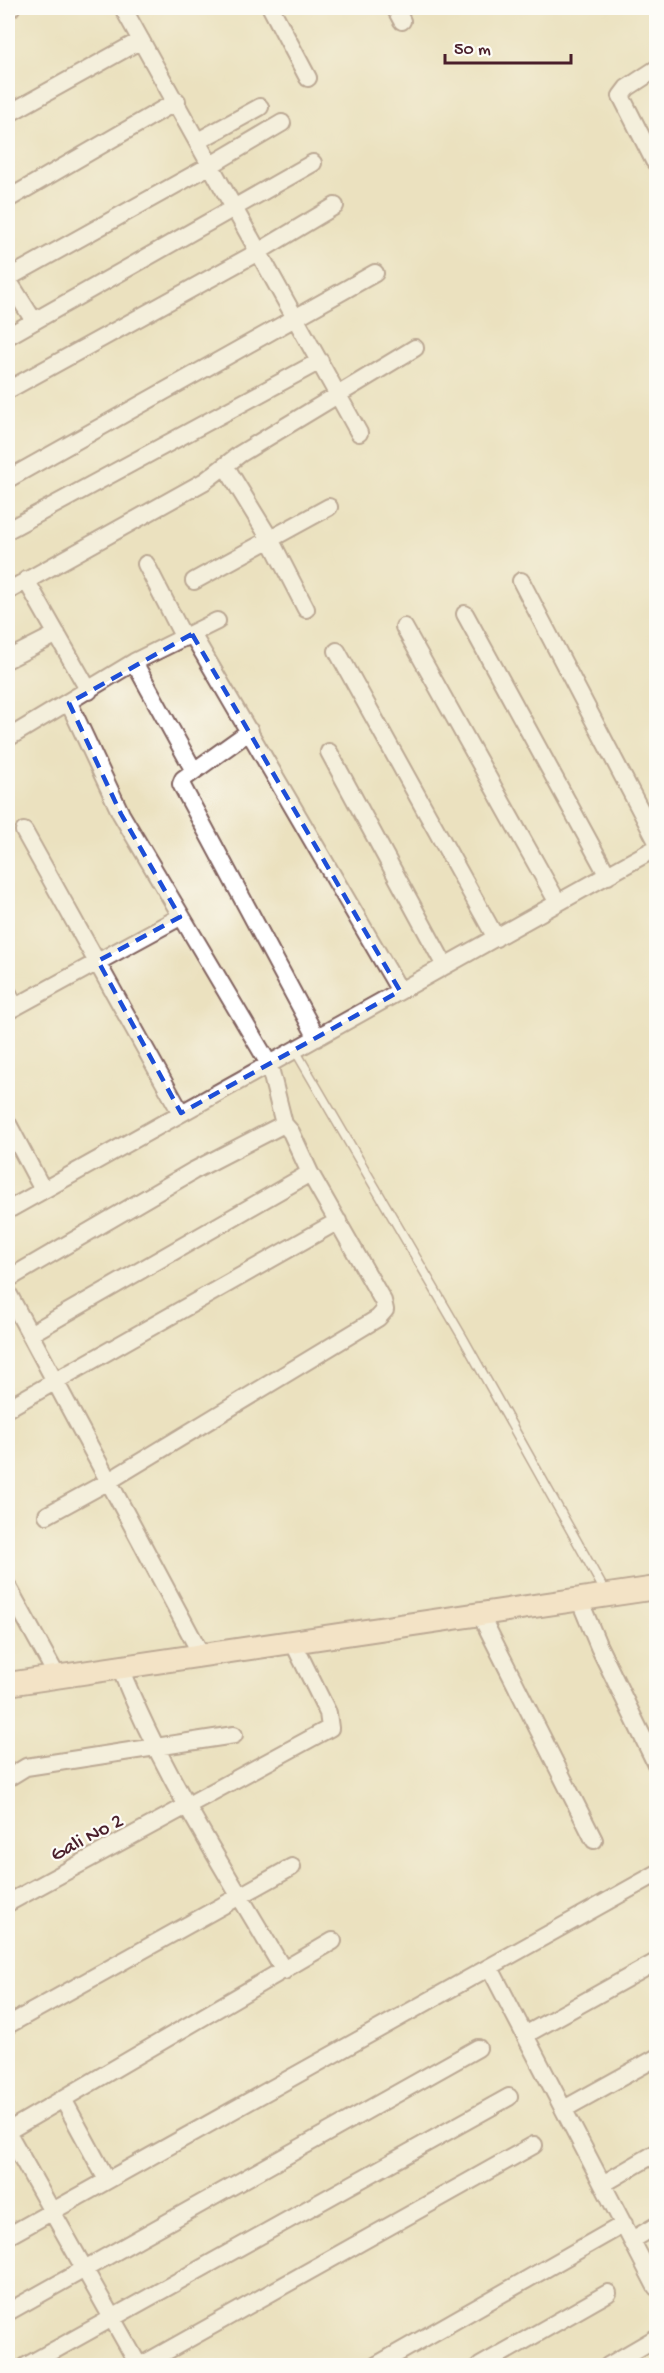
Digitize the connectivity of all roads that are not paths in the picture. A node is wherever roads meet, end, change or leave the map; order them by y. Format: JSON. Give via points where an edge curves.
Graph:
{"nodes":[{"id":1,"x":123,"y":8,"type":"edge"},
{"id":2,"x":271,"y":8,"type":"edge"},
{"id":3,"x":141,"y":40,"type":"junction"},
{"id":4,"x":657,"y":69,"type":"edge"},
{"id":5,"x":308,"y":78,"type":"dead end"},
{"id":6,"x":177,"y":101,"type":"junction"},
{"id":7,"x":260,"y":107,"type":"dead end"},
{"id":8,"x":8,"y":114,"type":"edge"},
{"id":9,"x":282,"y":123,"type":"dead end"},
{"id":10,"x":198,"y":141,"type":"junction"},
{"id":11,"x":654,"y":161,"type":"dead end"},
{"id":12,"x":313,"y":163,"type":"dead end"},
{"id":13,"x":211,"y":165,"type":"junction"},
{"id":14,"x":8,"y":199,"type":"edge"},
{"id":15,"x":335,"y":206,"type":"dead end"},
{"id":16,"x":233,"y":208,"type":"junction"},
{"id":17,"x":258,"y":252,"type":"junction"},
{"id":18,"x":375,"y":273,"type":"dead end"},
{"id":19,"x":8,"y":279,"type":"edge"},
{"id":20,"x":296,"y":318,"type":"junction"},
{"id":21,"x":34,"y":321,"type":"junction"},
{"id":22,"x":8,"y":336,"type":"edge"},
{"id":23,"x":415,"y":348,"type":"dead end"},
{"id":24,"x":320,"y":361,"type":"junction"},
{"id":25,"x":8,"y":390,"type":"edge"},
{"id":26,"x":339,"y":395,"type":"junction"},
{"id":27,"x":359,"y":433,"type":"dead end"},
{"id":28,"x":226,"y":467,"type":"junction"},
{"id":29,"x":8,"y":479,"type":"edge"},
{"id":30,"x":329,"y":507,"type":"dead end"},
{"id":31,"x":8,"y":530,"type":"edge"},
{"id":32,"x":270,"y":539,"type":"junction"},
{"id":33,"x":146,"y":564,"type":"dead end"},
{"id":34,"x":26,"y":580,"type":"junction"},
{"id":35,"x":194,"y":581,"type":"dead end"},
{"id":36,"x":521,"y":581,"type":"dead end"},
{"id":37,"x":8,"y":591,"type":"edge"},
{"id":38,"x":306,"y":609,"type":"dead end"},
{"id":39,"x":465,"y":614,"type":"dead end"},
{"id":40,"x":217,"y":621,"type":"dead end"},
{"id":41,"x":404,"y":627,"type":"dead end"},
{"id":42,"x":57,"y":634,"type":"junction"},
{"id":43,"x":188,"y":636,"type":"junction"},
{"id":44,"x":337,"y":651,"type":"dead end"},
{"id":45,"x":8,"y":659,"type":"edge"},
{"id":46,"x":134,"y":662,"type":"junction"},
{"id":47,"x":89,"y":691,"type":"junction"},
{"id":48,"x":69,"y":703,"type":"junction"},
{"id":49,"x":250,"y":731,"type":"junction"},
{"id":50,"x":8,"y":738,"type":"edge"},
{"id":51,"x":329,"y":752,"type":"dead end"},
{"id":52,"x":194,"y":771,"type":"junction"},
{"id":53,"x":24,"y":831,"type":"dead end"},
{"id":54,"x":657,"y":840,"type":"edge"},
{"id":55,"x":657,"y":848,"type":"edge"},
{"id":56,"x":608,"y":876,"type":"junction"},
{"id":57,"x":558,"y":903,"type":"junction"},
{"id":58,"x":180,"y":917,"type":"junction"},
{"id":59,"x":496,"y":938,"type":"junction"},
{"id":60,"x":98,"y":961,"type":"junction"},
{"id":61,"x":445,"y":966,"type":"junction"},
{"id":62,"x":400,"y":991,"type":"junction"},
{"id":63,"x":10,"y":1004,"type":"edge"},
{"id":64,"x":317,"y":1038,"type":"junction"},
{"id":65,"x":295,"y":1050,"type":"junction"},
{"id":66,"x":269,"y":1064,"type":"junction"},
{"id":67,"x":181,"y":1113,"type":"junction"},
{"id":68,"x":8,"y":1124,"type":"edge"},
{"id":69,"x":284,"y":1125,"type":"junction"},
{"id":70,"x":310,"y":1173,"type":"junction"},
{"id":71,"x":43,"y":1190,"type":"junction"},
{"id":72,"x":8,"y":1210,"type":"edge"},
{"id":73,"x":338,"y":1221,"type":"junction"},
{"id":74,"x":8,"y":1279,"type":"edge"},
{"id":75,"x":8,"y":1293,"type":"edge"},
{"id":76,"x":30,"y":1334,"type":"junction"},
{"id":77,"x":55,"y":1382,"type":"junction"},
{"id":78,"x":8,"y":1408,"type":"edge"},
{"id":79,"x":109,"y":1481,"type":"junction"},
{"id":80,"x":47,"y":1515,"type":"dead end"},
{"id":81,"x":8,"y":1587,"type":"edge"},
{"id":82,"x":657,"y":1588,"type":"edge"},
{"id":83,"x":607,"y":1595,"type":"junction"},
{"id":84,"x":579,"y":1599,"type":"junction"},
{"id":85,"x":13,"y":1609,"type":"edge"},
{"id":86,"x":480,"y":1614,"type":"junction"},
{"id":87,"x":293,"y":1642,"type":"junction"},
{"id":88,"x":202,"y":1656,"type":"junction"},
{"id":89,"x":120,"y":1668,"type":"junction"},
{"id":90,"x":58,"y":1677,"type":"junction"},
{"id":91,"x":8,"y":1684,"type":"edge"},
{"id":92,"x":234,"y":1736,"type":"dead end"},
{"id":93,"x":156,"y":1749,"type":"junction"},
{"id":94,"x":657,"y":1764,"type":"edge"},
{"id":95,"x":8,"y":1778,"type":"edge"},
{"id":96,"x":185,"y":1808,"type":"junction"},
{"id":97,"x":594,"y":1840,"type":"dead end"},
{"id":98,"x":292,"y":1867,"type":"dead end"},
{"id":99,"x":657,"y":1874,"type":"edge"},
{"id":100,"x":241,"y":1897,"type":"junction"},
{"id":101,"x":8,"y":1903,"type":"edge"},
{"id":102,"x":333,"y":1941,"type":"dead end"},
{"id":103,"x":657,"y":1962,"type":"edge"},
{"id":104,"x":490,"y":1968,"type":"junction"},
{"id":105,"x":284,"y":1971,"type":"junction"},
{"id":106,"x":8,"y":2025,"type":"edge"},
{"id":107,"x":525,"y":2035,"type":"junction"},
{"id":108,"x":478,"y":2048,"type":"dead end"},
{"id":109,"x":657,"y":2058,"type":"edge"},
{"id":110,"x":509,"y":2097,"type":"dead end"},
{"id":111,"x":63,"y":2099,"type":"junction"},
{"id":112,"x":564,"y":2109,"type":"junction"},
{"id":113,"x":8,"y":2132,"type":"edge"},
{"id":114,"x":534,"y":2145,"type":"dead end"},
{"id":115,"x":657,"y":2153,"type":"edge"},
{"id":116,"x":107,"y":2180,"type":"junction"},
{"id":117,"x":603,"y":2184,"type":"junction"},
{"id":118,"x":52,"y":2211,"type":"junction"},
{"id":119,"x":657,"y":2226,"type":"edge"},
{"id":120,"x":628,"y":2232,"type":"junction"},
{"id":121,"x":8,"y":2236,"type":"edge"},
{"id":122,"x":85,"y":2270,"type":"junction"},
{"id":123,"x":657,"y":2287,"type":"edge"},
{"id":124,"x":608,"y":2292,"type":"dead end"},
{"id":125,"x":8,"y":2312,"type":"edge"},
{"id":126,"x":112,"y":2318,"type":"junction"},
{"id":127,"x":657,"y":2338,"type":"edge"},
{"id":128,"x":26,"y":2366,"type":"edge"},
{"id":129,"x":140,"y":2366,"type":"edge"},
{"id":130,"x":375,"y":2366,"type":"edge"},
{"id":131,"x":480,"y":2366,"type":"edge"},
{"id":132,"x":608,"y":2366,"type":"edge"}],
"edges":[{"from":1,"to":3,"type":"street"},
{"from":2,"to":5,"type":"street"},
{"from":3,"to":6,"type":"street"},
{"from":3,"to":8,"type":"street"},
{"from":4,"to":11,"type":"street","via":[[621,96]]},
{"from":6,"to":10,"type":"street"},
{"from":6,"to":14,"type":"street"},
{"from":7,"to":10,"type":"street"},
{"from":9,"to":13,"type":"street"},
{"from":10,"to":13,"type":"street"},
{"from":12,"to":16,"type":"street"},
{"from":13,"to":16,"type":"street"},
{"from":13,"to":19,"type":"street"},
{"from":15,"to":17,"type":"street"},
{"from":16,"to":17,"type":"street"},
{"from":16,"to":21,"type":"street"},
{"from":17,"to":20,"type":"street"},
{"from":17,"to":25,"type":"street"},
{"from":18,"to":20,"type":"street"},
{"from":19,"to":21,"type":"street"},
{"from":20,"to":24,"type":"street"},
{"from":20,"to":29,"type":"street"},
{"from":21,"to":22,"type":"street"},
{"from":23,"to":26,"type":"street"},
{"from":24,"to":26,"type":"street"},
{"from":24,"to":31,"type":"street"},
{"from":26,"to":27,"type":"street"},
{"from":26,"to":28,"type":"street","via":[[240,454]]},
{"from":28,"to":32,"type":"street"},
{"from":28,"to":34,"type":"street"},
{"from":30,"to":32,"type":"street"},
{"from":32,"to":35,"type":"street"},
{"from":32,"to":38,"type":"street"},
{"from":33,"to":43,"type":"street"},
{"from":34,"to":37,"type":"street"},
{"from":34,"to":42,"type":"street"},
{"from":36,"to":54,"type":"street"},
{"from":39,"to":56,"type":"street"},
{"from":40,"to":43,"type":"street"},
{"from":41,"to":57,"type":"street"},
{"from":42,"to":45,"type":"street"},
{"from":42,"to":47,"type":"street"},
{"from":43,"to":46,"type":"street"},
{"from":43,"to":49,"type":"street"},
{"from":44,"to":59,"type":"street"},
{"from":46,"to":47,"type":"street"},
{"from":46,"to":52,"type":"street"},
{"from":47,"to":48,"type":"street"},
{"from":48,"to":50,"type":"street"},
{"from":48,"to":58,"type":"street","via":[[121,814]]},
{"from":49,"to":52,"type":"street"},
{"from":49,"to":62,"type":"street"},
{"from":51,"to":61,"type":"street"},
{"from":52,"to":64,"type":"street","via":[[183,779],[183,790]]},
{"from":53,"to":60,"type":"street"},
{"from":55,"to":56,"type":"street"},
{"from":56,"to":57,"type":"street"},
{"from":57,"to":59,"type":"street"},
{"from":58,"to":60,"type":"street"},
{"from":58,"to":66,"type":"street"},
{"from":59,"to":61,"type":"street"},
{"from":60,"to":63,"type":"street"},
{"from":60,"to":67,"type":"street"},
{"from":61,"to":62,"type":"street"},
{"from":62,"to":64,"type":"street"},
{"from":64,"to":65,"type":"street"},
{"from":65,"to":66,"type":"street"},
{"from":65,"to":83,"type":"lane"},
{"from":66,"to":67,"type":"street"},
{"from":66,"to":69,"type":"street"},
{"from":67,"to":71,"type":"street"},
{"from":68,"to":71,"type":"street"},
{"from":69,"to":70,"type":"street"},
{"from":69,"to":74,"type":"street","via":[[193,1171]]},
{"from":70,"to":73,"type":"street"},
{"from":70,"to":76,"type":"street"},
{"from":71,"to":72,"type":"street"},
{"from":73,"to":77,"type":"street"},
{"from":73,"to":79,"type":"street","via":[[383,1300],[385,1310],[378,1318]]},
{"from":75,"to":76,"type":"street"},
{"from":76,"to":77,"type":"street"},
{"from":77,"to":78,"type":"street"},
{"from":77,"to":79,"type":"street"},
{"from":79,"to":80,"type":"street"},
{"from":79,"to":88,"type":"street"},
{"from":81,"to":85,"type":"street"},
{"from":82,"to":83,"type":"street"},
{"from":83,"to":84,"type":"street"},
{"from":84,"to":86,"type":"street"},
{"from":84,"to":94,"type":"street"},
{"from":85,"to":90,"type":"street"},
{"from":86,"to":87,"type":"street"},
{"from":86,"to":97,"type":"street"},
{"from":87,"to":88,"type":"street"},
{"from":87,"to":96,"type":"street","name":"Gali No 2","via":[[327,1713],[330,1728]]},
{"from":88,"to":89,"type":"street"},
{"from":89,"to":90,"type":"street"},
{"from":89,"to":93,"type":"street"},
{"from":90,"to":91,"type":"street"},
{"from":92,"to":93,"type":"street"},
{"from":93,"to":95,"type":"street","via":[[26,1767]]},
{"from":93,"to":96,"type":"street"},
{"from":96,"to":100,"type":"street"},
{"from":96,"to":101,"type":"street","name":"Gali No 2"},
{"from":98,"to":100,"type":"street"},
{"from":99,"to":104,"type":"street"},
{"from":100,"to":105,"type":"street"},
{"from":100,"to":106,"type":"street"},
{"from":102,"to":105,"type":"street"},
{"from":103,"to":107,"type":"street"},
{"from":104,"to":107,"type":"street"},
{"from":104,"to":116,"type":"street"},
{"from":105,"to":111,"type":"street"},
{"from":107,"to":112,"type":"street"},
{"from":108,"to":122,"type":"street"},
{"from":109,"to":112,"type":"street"},
{"from":110,"to":126,"type":"street"},
{"from":111,"to":113,"type":"street"},
{"from":111,"to":116,"type":"street"},
{"from":112,"to":117,"type":"street"},
{"from":113,"to":118,"type":"street"},
{"from":114,"to":129,"type":"street"},
{"from":115,"to":117,"type":"street"},
{"from":116,"to":118,"type":"street"},
{"from":117,"to":120,"type":"street"},
{"from":118,"to":121,"type":"street"},
{"from":118,"to":122,"type":"street"},
{"from":119,"to":120,"type":"street"},
{"from":120,"to":123,"type":"street"},
{"from":120,"to":130,"type":"street"},
{"from":122,"to":125,"type":"street"},
{"from":122,"to":126,"type":"street"},
{"from":124,"to":131,"type":"street"},
{"from":126,"to":128,"type":"street"},
{"from":126,"to":129,"type":"street"},
{"from":127,"to":132,"type":"street"}]}
